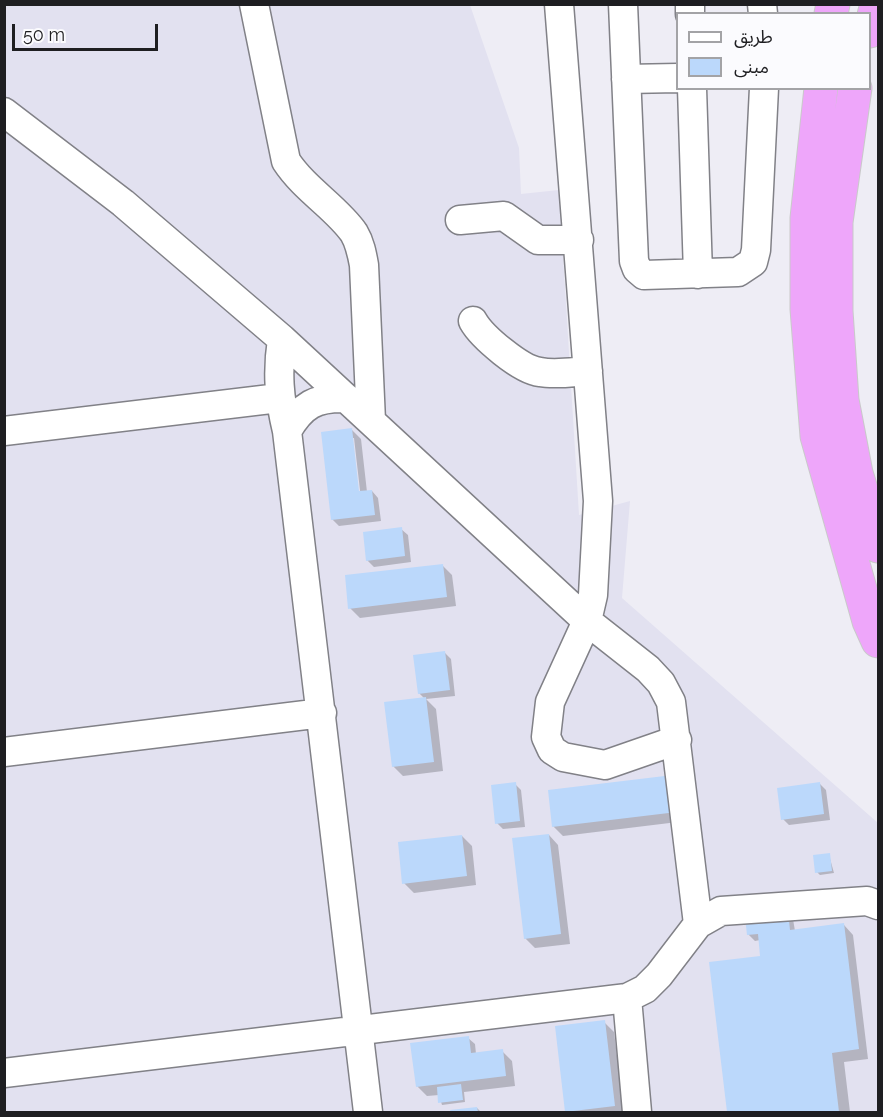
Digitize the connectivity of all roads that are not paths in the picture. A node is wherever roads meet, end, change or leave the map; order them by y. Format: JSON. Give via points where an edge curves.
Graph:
{"nodes":[{"id":1,"x":254,"y":4,"type":"edge"},
{"id":2,"x":559,"y":4,"type":"edge"},
{"id":3,"x":623,"y":4,"type":"edge"},
{"id":4,"x":877,"y":4,"type":"edge"},
{"id":5,"x":871,"y":27,"type":"edge"},
{"id":6,"x":676,"y":78,"type":"edge"},
{"id":7,"x":626,"y":79,"type":"junction"},
{"id":8,"x":692,"y":90,"type":"edge"},
{"id":9,"x":764,"y":90,"type":"edge"},
{"id":10,"x":821,"y":90,"type":"edge"},
{"id":11,"x":855,"y":90,"type":"edge"},
{"id":12,"x":4,"y":112,"type":"edge"},
{"id":13,"x":460,"y":220,"type":"dead end"},
{"id":14,"x":579,"y":240,"type":"junction"},
{"id":15,"x":698,"y":274,"type":"junction"},
{"id":16,"x":473,"y":321,"type":"dead end"},
{"id":17,"x":282,"y":339,"type":"junction"},
{"id":18,"x":588,"y":371,"type":"junction"},
{"id":19,"x":279,"y":398,"type":"junction"},
{"id":20,"x":346,"y":398,"type":"junction"},
{"id":21,"x":371,"y":420,"type":"junction"},
{"id":22,"x":4,"y":431,"type":"edge"},
{"id":23,"x":287,"y":431,"type":"junction"},
{"id":24,"x":879,"y":546,"type":"edge"},
{"id":25,"x":587,"y":621,"type":"junction"},
{"id":26,"x":879,"y":641,"type":"edge"},
{"id":27,"x":322,"y":713,"type":"junction"},
{"id":28,"x":676,"y":740,"type":"junction"},
{"id":29,"x":4,"y":752,"type":"edge"},
{"id":30,"x":879,"y":904,"type":"edge"},
{"id":31,"x":698,"y":924,"type":"junction"},
{"id":32,"x":627,"y":998,"type":"junction"},
{"id":33,"x":358,"y":1030,"type":"junction"},
{"id":34,"x":4,"y":1073,"type":"edge"},
{"id":35,"x":368,"y":1113,"type":"edge"},
{"id":36,"x":637,"y":1113,"type":"edge"}],
"edges":[{"from":1,"to":21,"type":"lane","via":[[286,161],[297,178],[353,233],[360,247]]},
{"from":2,"to":14,"type":"lane"},
{"from":3,"to":7,"type":"lane"},
{"from":4,"to":5,"type":"highway"},
{"from":6,"to":7,"type":"lane"},
{"from":7,"to":15,"type":"lane","via":[[635,265],[648,276]]},
{"from":8,"to":15,"type":"lane"},
{"from":9,"to":15,"type":"lane","via":[[755,256],[738,272]]},
{"from":10,"to":26,"type":"highway","via":[[807,218],[807,309],[818,436],[869,621]]},
{"from":11,"to":24,"type":"highway","via":[[836,222],[836,311],[846,421],[856,473]]},
{"from":12,"to":17,"type":"lane","via":[[123,203]]},
{"from":13,"to":14,"type":"lane","via":[[504,216],[538,240]]},
{"from":14,"to":18,"type":"lane"},
{"from":16,"to":18,"type":"lane","via":[[485,336],[529,369],[543,373]]},
{"from":17,"to":19,"type":"lane","via":[[277,368]]},
{"from":17,"to":20,"type":"lane"},
{"from":18,"to":25,"type":"lane","via":[[598,501],[596,570]]},
{"from":19,"to":22,"type":"lane"},
{"from":19,"to":23,"type":"lane"},
{"from":20,"to":21,"type":"lane"},
{"from":20,"to":23,"type":"lane","via":[[313,403],[298,412]]},
{"from":21,"to":25,"type":"lane"},
{"from":23,"to":27,"type":"lane"},
{"from":25,"to":28,"type":"lane","via":[[661,683],[671,702]]},
{"from":25,"to":28,"type":"lane","via":[[550,702],[546,737],[552,750],[580,762],[605,765]]},
{"from":27,"to":29,"type":"lane"},
{"from":27,"to":33,"type":"lane"},
{"from":28,"to":31,"type":"lane"},
{"from":30,"to":31,"type":"lane","via":[[867,901],[722,911]]},
{"from":31,"to":32,"type":"lane","via":[[645,989]]},
{"from":32,"to":33,"type":"lane"},
{"from":32,"to":36,"type":"lane"},
{"from":33,"to":34,"type":"lane"},
{"from":33,"to":35,"type":"lane"}]}
